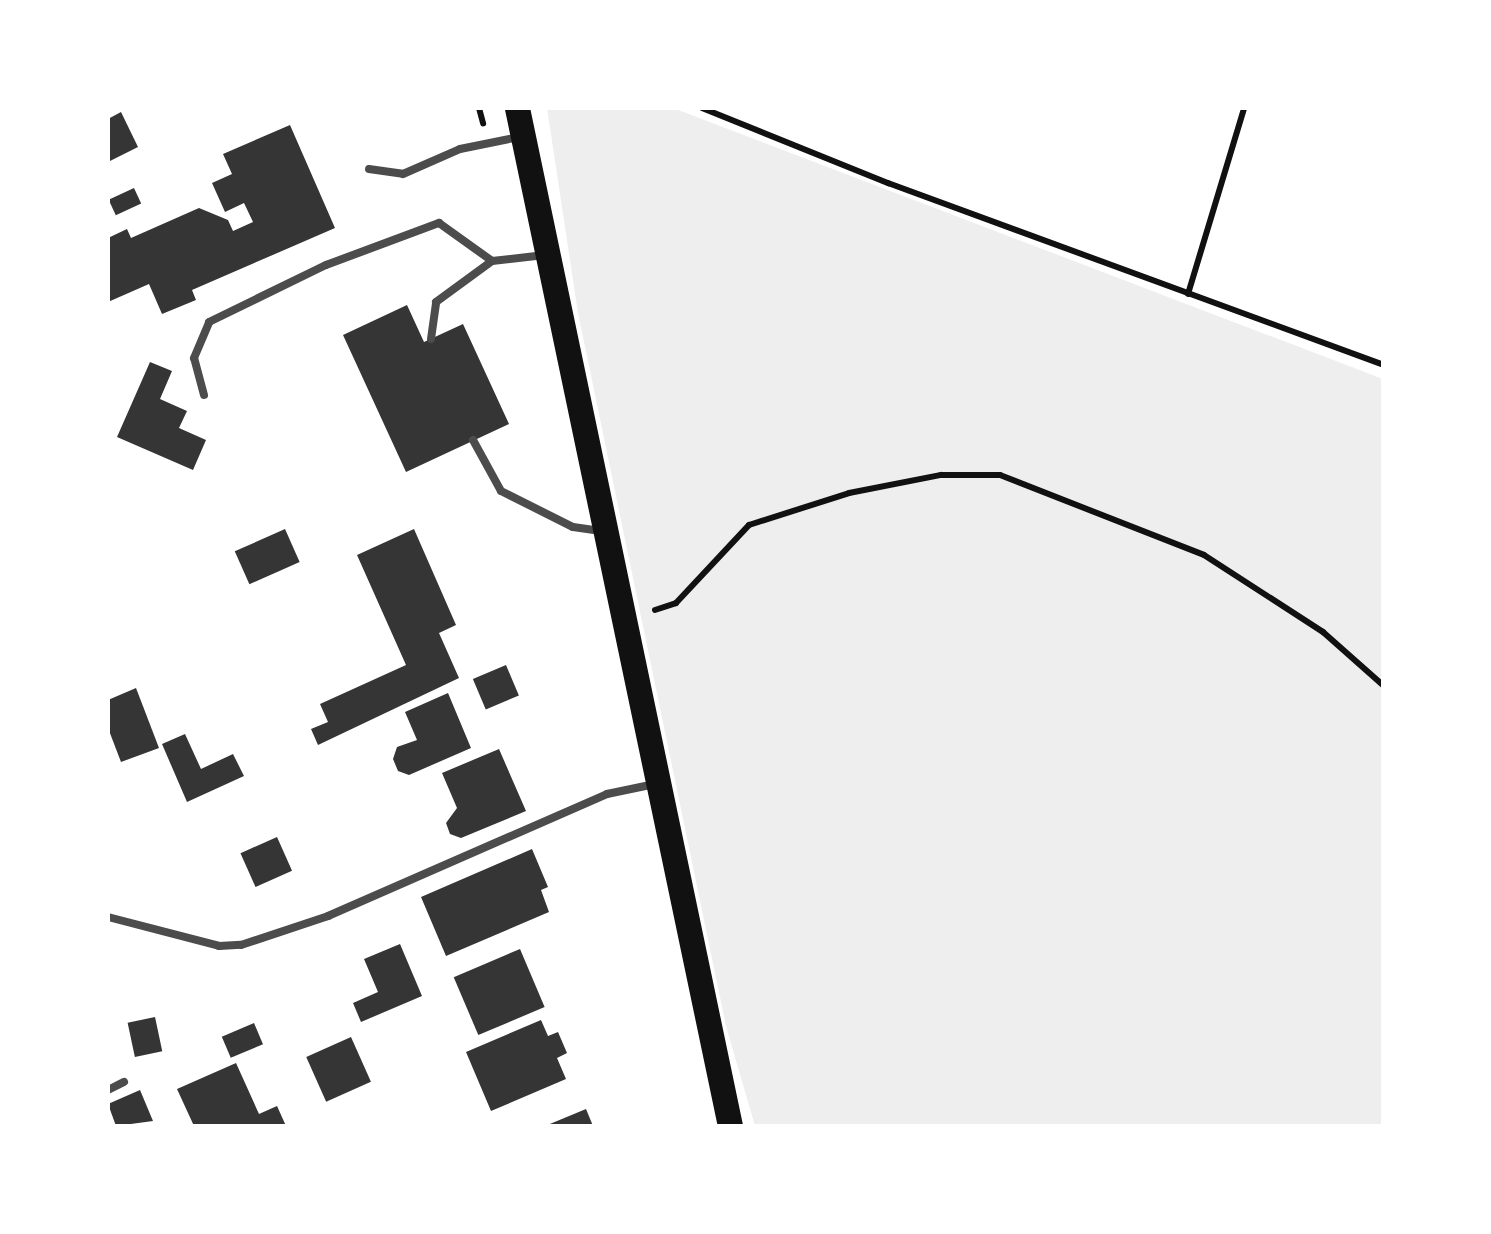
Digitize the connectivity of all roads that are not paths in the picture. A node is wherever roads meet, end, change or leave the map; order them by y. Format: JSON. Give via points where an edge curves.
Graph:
{"nodes":[{"id":1,"x":517,"y":108,"type":"edge"},
{"id":2,"x":524,"y":136,"type":"junction"},
{"id":3,"x":369,"y":169,"type":"dead end"},
{"id":4,"x":550,"y":255,"type":"junction"},
{"id":5,"x":492,"y":261,"type":"junction"},
{"id":6,"x":431,"y":339,"type":"dead end"},
{"id":7,"x":204,"y":395,"type":"dead end"},
{"id":8,"x":473,"y":440,"type":"dead end"},
{"id":9,"x":607,"y":531,"type":"junction"},
{"id":10,"x":659,"y":782,"type":"junction"},
{"id":11,"x":108,"y":917,"type":"edge"},
{"id":12,"x":124,"y":1082,"type":"dead end"},
{"id":13,"x":108,"y":1090,"type":"edge"},
{"id":14,"x":730,"y":1126,"type":"edge"}],
"edges":[{"from":1,"to":2,"type":"main road"},
{"from":2,"to":3,"type":"lane","via":[[460,149],[403,174]]},
{"from":2,"to":4,"type":"main road"},
{"from":4,"to":5,"type":"lane"},
{"from":4,"to":9,"type":"main road"},
{"from":5,"to":6,"type":"lane","via":[[436,302]]},
{"from":5,"to":7,"type":"lane","via":[[439,223],[326,266],[209,322],[194,358]]},
{"from":8,"to":9,"type":"lane","via":[[502,490],[573,527]]},
{"from":9,"to":10,"type":"main road"},
{"from":10,"to":11,"type":"lane","via":[[608,794],[328,916],[242,945],[219,946]]},
{"from":10,"to":14,"type":"main road"},
{"from":12,"to":13,"type":"lane"}]}
